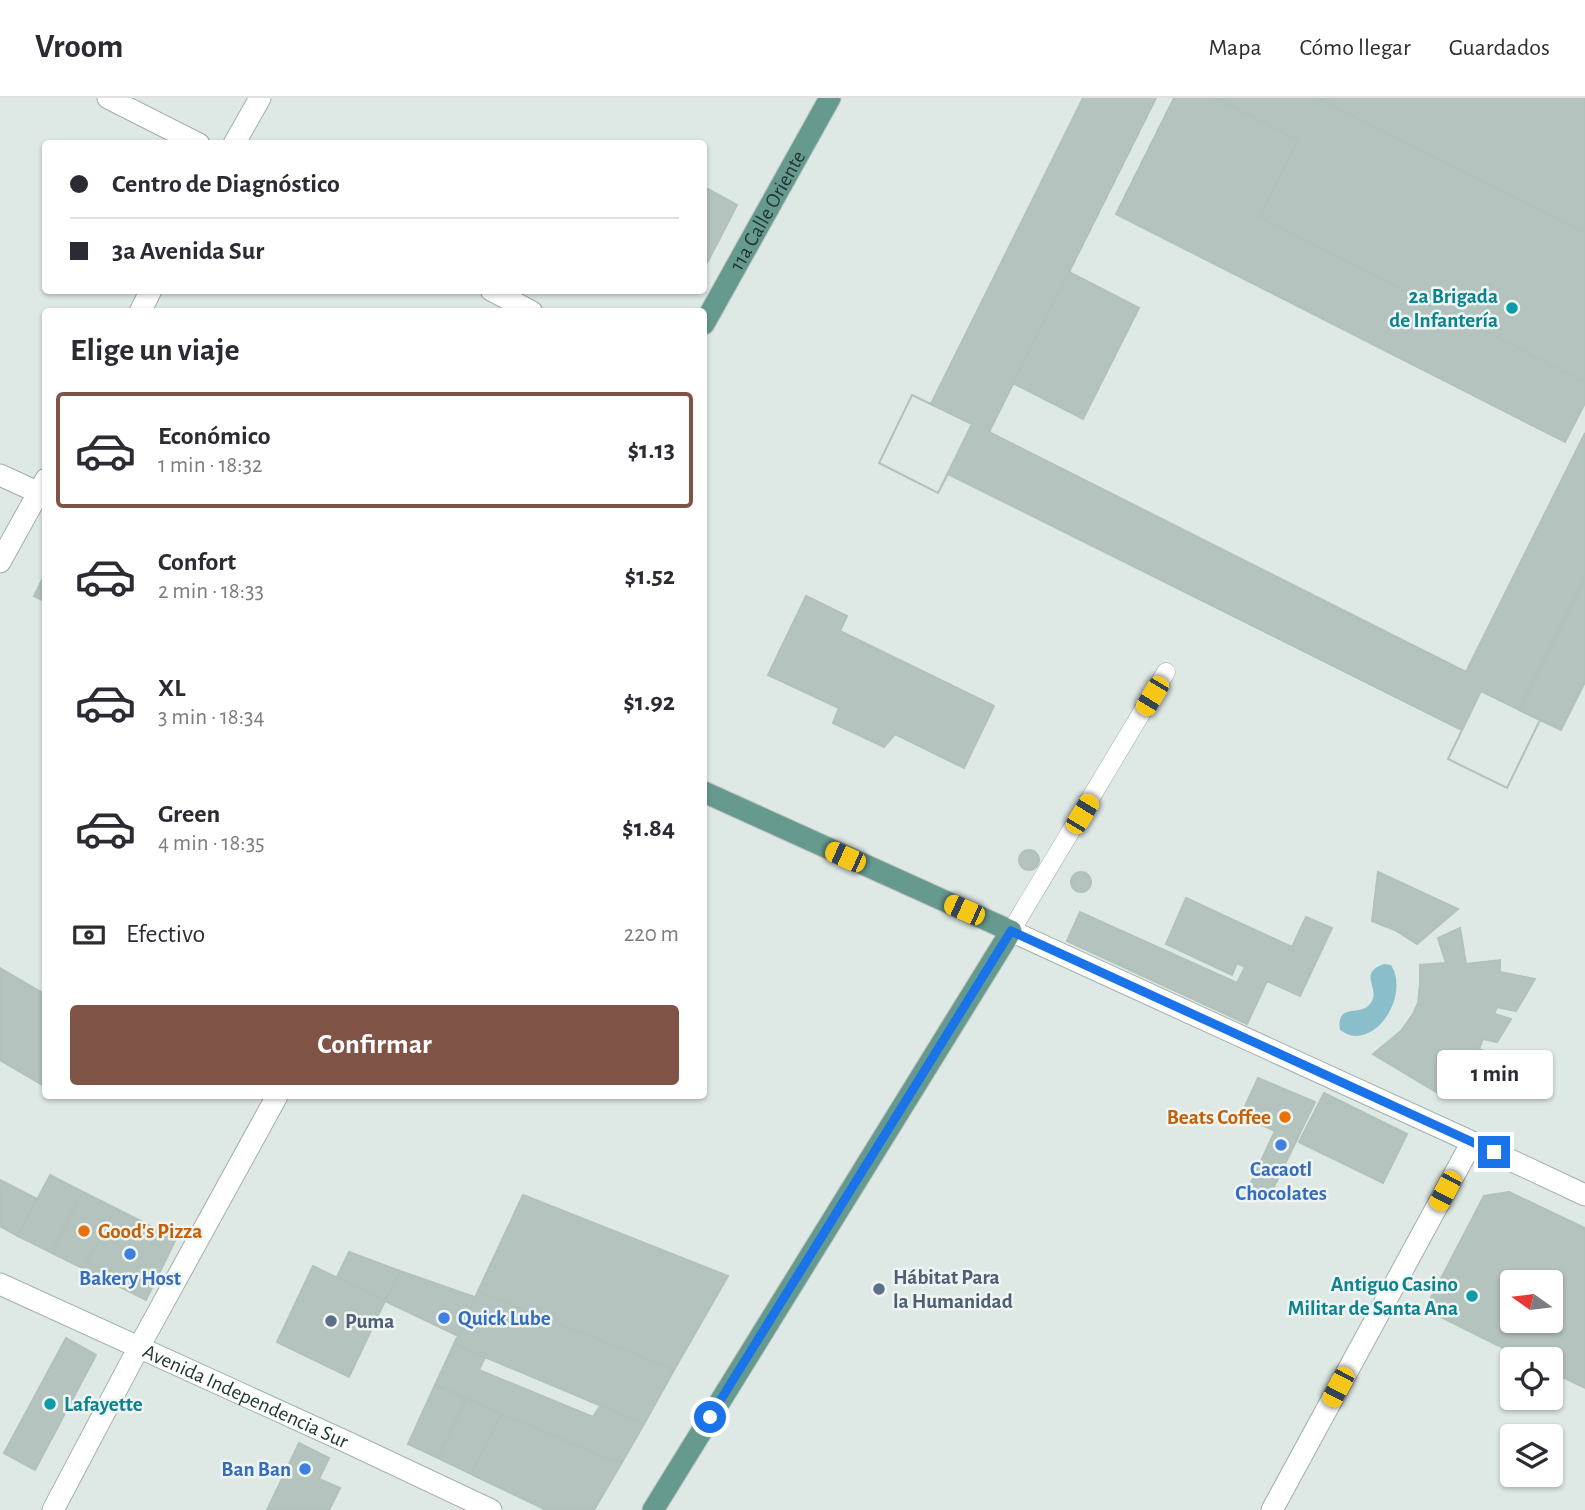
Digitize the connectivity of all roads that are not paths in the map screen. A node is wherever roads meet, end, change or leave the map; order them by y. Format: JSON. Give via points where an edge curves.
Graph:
{"nodes":[{"id":1,"x":108,"y":98,"type":"edge"},
{"id":2,"x":260,"y":98,"type":"edge"},
{"id":3,"x":830,"y":98,"type":"edge"},
{"id":4,"x":191,"y":140,"type":"edge"},
{"id":5,"x":236,"y":140,"type":"edge"},
{"id":6,"x":498,"y":294,"type":"edge"},
{"id":7,"x":525,"y":308,"type":"edge"},
{"id":8,"x":707,"y":319,"type":"edge"},
{"id":9,"x":0,"y":475,"type":"edge"},
{"id":10,"x":42,"y":489,"type":"edge"},
{"id":11,"x":42,"y":491,"type":"edge"},
{"id":12,"x":0,"y":562,"type":"edge"},
{"id":13,"x":1166,"y":672,"type":"dead end"},
{"id":14,"x":707,"y":794,"type":"edge"},
{"id":15,"x":1011,"y":931,"type":"junction"},
{"id":16,"x":275,"y":1099,"type":"edge"},
{"id":17,"x":1472,"y":1142,"type":"junction"},
{"id":18,"x":1585,"y":1195,"type":"edge"},
{"id":19,"x":0,"y":1284,"type":"edge"},
{"id":20,"x":139,"y":1347,"type":"junction"},
{"id":21,"x":53,"y":1510,"type":"edge"},
{"id":22,"x":491,"y":1510,"type":"edge"},
{"id":23,"x":653,"y":1510,"type":"edge"},
{"id":24,"x":1272,"y":1510,"type":"edge"}],
"edges":[{"from":1,"to":4,"type":"street"},
{"from":2,"to":5,"type":"street"},
{"from":3,"to":8,"type":"main road","name":"11a Calle Oriente"},
{"from":6,"to":7,"type":"street"},
{"from":9,"to":10,"type":"street"},
{"from":11,"to":12,"type":"street"},
{"from":13,"to":15,"type":"lane"},
{"from":14,"to":15,"type":"main road"},
{"from":15,"to":17,"type":"street"},
{"from":15,"to":23,"type":"main road"},
{"from":16,"to":20,"type":"street"},
{"from":17,"to":18,"type":"street"},
{"from":17,"to":24,"type":"street"},
{"from":19,"to":20,"type":"street","name":"Avenida Independencia Sur"},
{"from":20,"to":21,"type":"street"},
{"from":20,"to":22,"type":"street","name":"Avenida Independencia Sur"}]}
